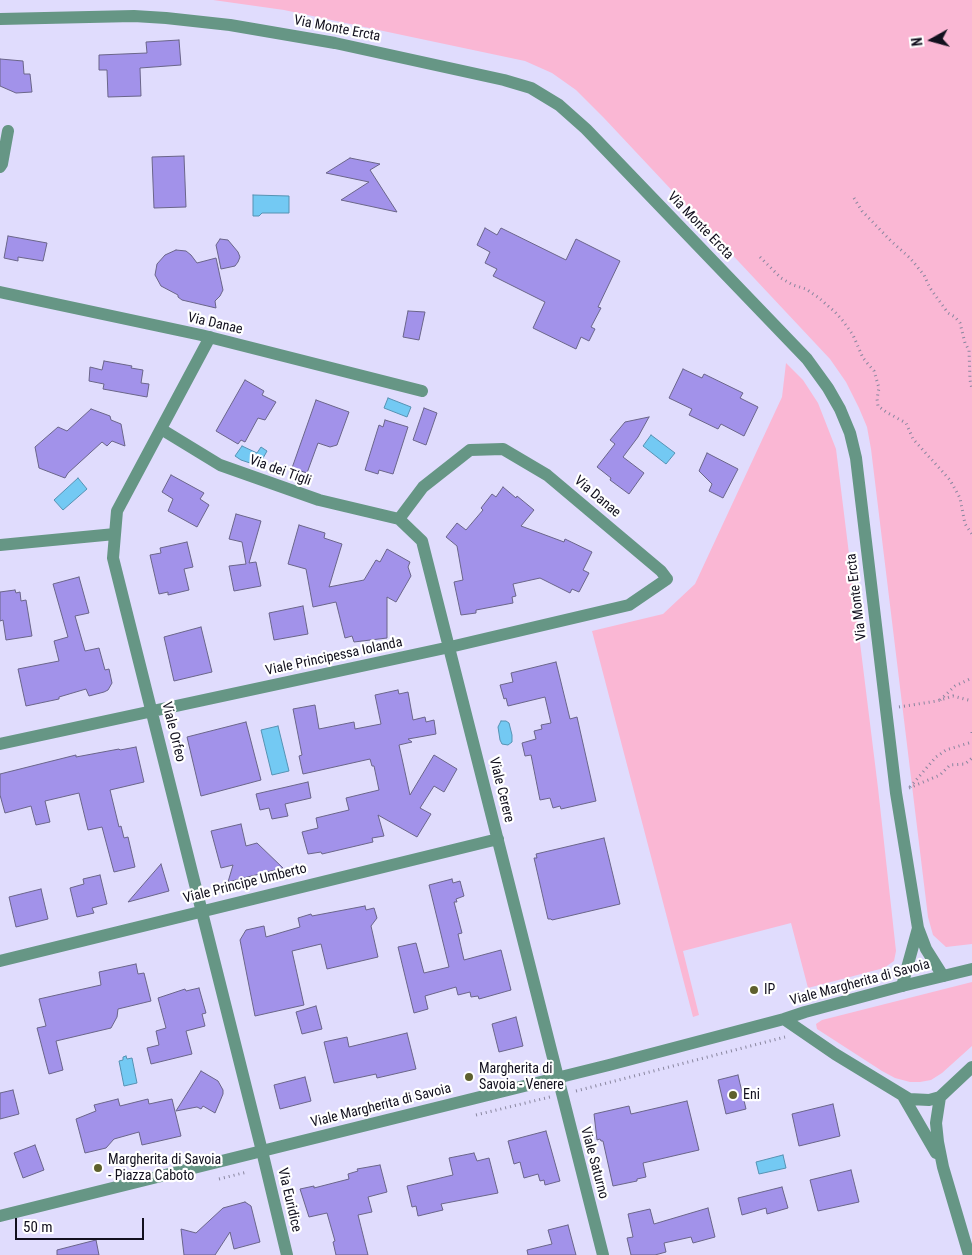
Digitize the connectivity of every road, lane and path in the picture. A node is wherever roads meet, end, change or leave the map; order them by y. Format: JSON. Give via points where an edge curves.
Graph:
{"nodes":[{"id":1,"x":0,"y":19,"type":"edge"},
{"id":2,"x":8,"y":131,"type":"dead end"},
{"id":3,"x":0,"y":167,"type":"edge"},
{"id":4,"x":854,"y":198,"type":"dead end"},
{"id":5,"x":760,"y":257,"type":"dead end"},
{"id":6,"x":0,"y":292,"type":"edge"},
{"id":7,"x":210,"y":337,"type":"junction"},
{"id":8,"x":972,"y":389,"type":"edge"},
{"id":9,"x":422,"y":391,"type":"dead end"},
{"id":10,"x":160,"y":429,"type":"junction"},
{"id":11,"x":399,"y":519,"type":"junction"},
{"id":12,"x":115,"y":534,"type":"junction"},
{"id":13,"x":972,"y":534,"type":"edge"},
{"id":14,"x":0,"y":545,"type":"edge"},
{"id":15,"x":667,"y":578,"type":"joint"},
{"id":16,"x":450,"y":647,"type":"junction"},
{"id":17,"x":972,"y":678,"type":"edge"},
{"id":18,"x":939,"y":700,"type":"junction"},
{"id":19,"x":972,"y":701,"type":"edge"},
{"id":20,"x":886,"y":709,"type":"junction"},
{"id":21,"x":153,"y":712,"type":"junction"},
{"id":22,"x":972,"y":732,"type":"edge"},
{"id":23,"x":972,"y":736,"type":"edge"},
{"id":24,"x":972,"y":742,"type":"edge"},
{"id":25,"x":0,"y":744,"type":"edge"},
{"id":26,"x":972,"y":758,"type":"edge"},
{"id":27,"x":902,"y":791,"type":"junction"},
{"id":28,"x":498,"y":839,"type":"junction"},
{"id":29,"x":201,"y":910,"type":"junction"},
{"id":30,"x":918,"y":928,"type":"junction"},
{"id":31,"x":0,"y":960,"type":"edge"},
{"id":32,"x":972,"y":969,"type":"edge"},
{"id":33,"x":944,"y":976,"type":"junction"},
{"id":34,"x":902,"y":986,"type":"junction"},
{"id":35,"x":806,"y":1012,"type":"junction"},
{"id":36,"x":784,"y":1019,"type":"junction"},
{"id":37,"x":803,"y":1032,"type":"junction"},
{"id":38,"x":972,"y":1067,"type":"edge"},
{"id":39,"x":557,"y":1078,"type":"junction"},
{"id":40,"x":903,"y":1096,"type":"junction"},
{"id":41,"x":940,"y":1096,"type":"junction"},
{"id":42,"x":262,"y":1151,"type":"junction"},
{"id":43,"x":943,"y":1167,"type":"junction"},
{"id":44,"x":0,"y":1216,"type":"edge"},
{"id":45,"x":287,"y":1255,"type":"edge"},
{"id":46,"x":603,"y":1255,"type":"edge"},
{"id":47,"x":969,"y":1255,"type":"edge"}],
"edges":[{"from":1,"to":20,"type":"street","name":"Via Monte Ercta","via":[[134,16],[270,31],[504,80],[531,88],[559,105],[586,129],[807,359],[840,409],[856,458]]},
{"from":2,"to":3,"type":"street"},
{"from":4,"to":8,"type":"path","via":[[862,211],[910,258],[948,313],[960,323],[969,350]]},
{"from":5,"to":13,"type":"path","via":[[781,278],[819,298],[853,335],[878,382],[878,406],[906,423],[913,439],[950,480],[960,498],[965,524]]},
{"from":6,"to":7,"type":"street","name":"Via Danae"},
{"from":7,"to":9,"type":"street","name":"Via Danae"},
{"from":7,"to":10,"type":"street","name":"Viale Orfeo"},
{"from":10,"to":11,"type":"street","name":"Via dei Tigli","via":[[220,465],[319,500]]},
{"from":10,"to":12,"type":"street","name":"Viale Orfeo","via":[[117,511]]},
{"from":11,"to":15,"type":"street","name":"Via Danae","via":[[423,487],[470,450],[504,449],[547,475]]},
{"from":11,"to":16,"type":"street","name":"Viale Cerere","via":[[422,541]]},
{"from":12,"to":14,"type":"street"},
{"from":12,"to":21,"type":"street","name":"Viale Orfeo","via":[[113,558]]},
{"from":15,"to":16,"type":"street","name":"Viale Principessa Iolanda","via":[[629,605]]},
{"from":16,"to":21,"type":"street","name":"Viale Principessa Iolanda"},
{"from":16,"to":28,"type":"street","name":"Viale Cerere"},
{"from":17,"to":18,"type":"path","via":[[955,686]]},
{"from":18,"to":19,"type":"path","via":[[953,696]]},
{"from":18,"to":20,"type":"path"},
{"from":20,"to":27,"type":"street","name":"Via Monte Ercta"},
{"from":21,"to":25,"type":"street","name":"Viale Principessa Iolanda"},
{"from":21,"to":29,"type":"street","name":"Viale Orfeo"},
{"from":22,"to":23,"type":"path"},
{"from":24,"to":27,"type":"path","via":[[946,750]]},
{"from":26,"to":27,"type":"path","via":[[964,764],[950,765],[940,775]]},
{"from":27,"to":30,"type":"street","name":"Via Monte Ercta"},
{"from":28,"to":29,"type":"street","name":"Viale Principe Umberto"},
{"from":28,"to":39,"type":"street","name":"Viale Cerere"},
{"from":29,"to":31,"type":"street","name":"Viale Principe Umberto"},
{"from":29,"to":42,"type":"street","name":"Viale Orfeo"},
{"from":30,"to":33,"type":"street","via":[[926,949]]},
{"from":30,"to":34,"type":"street"},
{"from":32,"to":33,"type":"street","name":"Viale Margherita di Savoia"},
{"from":33,"to":34,"type":"street","name":"Viale Margherita di Savoia"},
{"from":34,"to":35,"type":"street","name":"Viale Margherita di Savoia"},
{"from":35,"to":36,"type":"street","name":"Viale Margherita di Savoia"},
{"from":35,"to":37,"type":"street","via":[[799,1023]]},
{"from":36,"to":37,"type":"street"},
{"from":36,"to":39,"type":"street","name":"Viale Margherita di Savoia"},
{"from":37,"to":40,"type":"street"},
{"from":38,"to":41,"type":"street"},
{"from":39,"to":42,"type":"street","name":"Viale Margherita di Savoia"},
{"from":39,"to":46,"type":"street","name":"Viale Saturno"},
{"from":40,"to":41,"type":"street","via":[[916,1100]]},
{"from":40,"to":43,"type":"street"},
{"from":41,"to":43,"type":"street","via":[[936,1124]]},
{"from":42,"to":44,"type":"street","name":"Viale Margherita di Savoia"},
{"from":42,"to":45,"type":"street","name":"Via Euridice"},
{"from":43,"to":47,"type":"street"}]}
